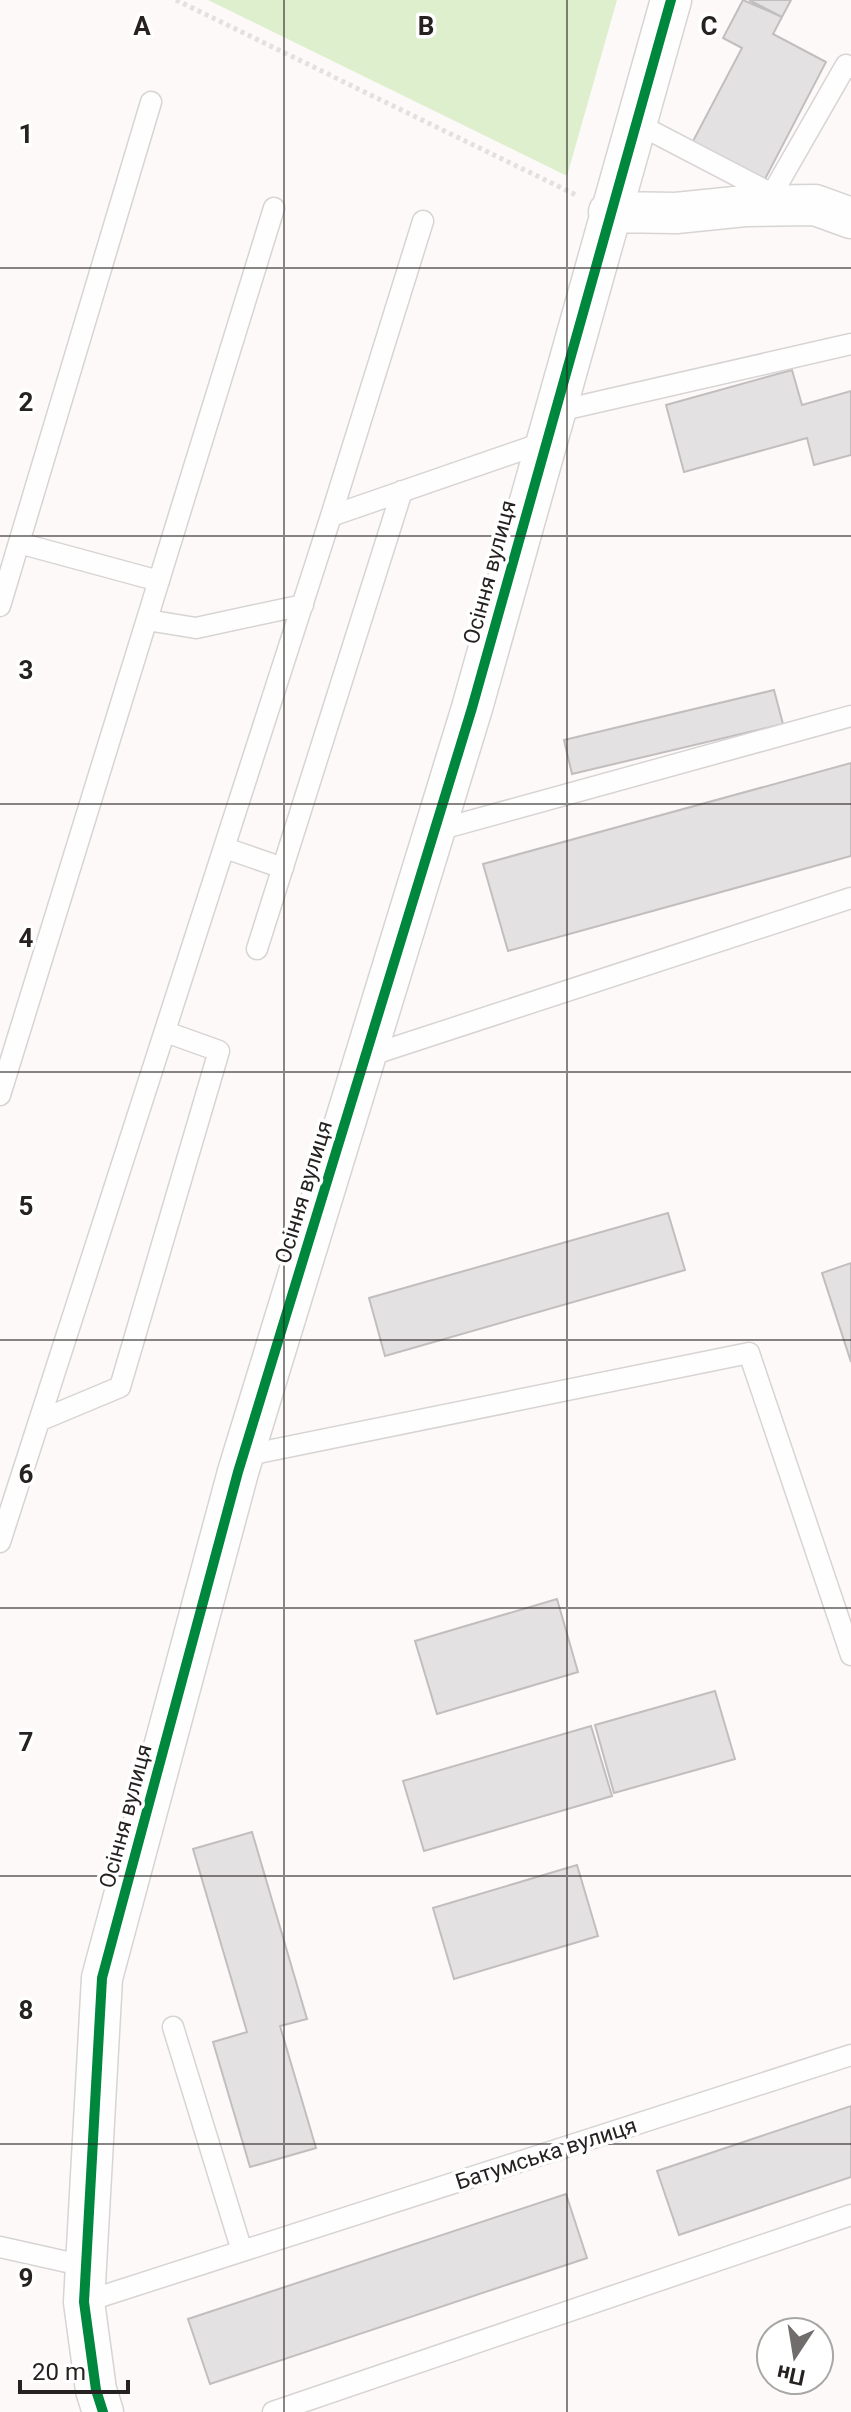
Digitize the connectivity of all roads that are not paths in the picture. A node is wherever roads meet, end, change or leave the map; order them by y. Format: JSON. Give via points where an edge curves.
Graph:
{"nodes":[{"id":1,"x":671,"y":0,"type":"edge"},
{"id":2,"x":851,"y":68,"type":"edge"},
{"id":3,"x":151,"y":102,"type":"dead end"},
{"id":4,"x":634,"y":122,"type":"junction"},
{"id":5,"x":274,"y":208,"type":"dead end"},
{"id":6,"x":609,"y":212,"type":"junction"},
{"id":7,"x":851,"y":218,"type":"edge"},
{"id":8,"x":423,"y":221,"type":"dead end"},
{"id":9,"x":851,"y":344,"type":"edge"},
{"id":10,"x":550,"y":427,"type":"junction"},
{"id":11,"x":402,"y":491,"type":"junction"},
{"id":12,"x":331,"y":516,"type":"junction"},
{"id":13,"x":19,"y":543,"type":"junction"},
{"id":14,"x":159,"y":581,"type":"junction"},
{"id":15,"x":303,"y":605,"type":"junction"},
{"id":16,"x":0,"y":606,"type":"edge"},
{"id":17,"x":147,"y":620,"type":"junction"},
{"id":18,"x":851,"y":716,"type":"edge"},
{"id":19,"x":434,"y":831,"type":"junction"},
{"id":20,"x":225,"y":848,"type":"junction"},
{"id":21,"x":283,"y":868,"type":"junction"},
{"id":22,"x":851,"y":898,"type":"edge"},
{"id":23,"x":257,"y":949,"type":"dead end"},
{"id":24,"x":166,"y":1032,"type":"junction"},
{"id":25,"x":365,"y":1057,"type":"junction"},
{"id":26,"x":1,"y":1091,"type":"edge"},
{"id":27,"x":41,"y":1420,"type":"junction"},
{"id":28,"x":243,"y":1456,"type":"junction"},
{"id":29,"x":0,"y":1542,"type":"edge"},
{"id":30,"x":851,"y":1655,"type":"edge"},
{"id":31,"x":173,"y":2027,"type":"dead end"},
{"id":32,"x":851,"y":2055,"type":"edge"},
{"id":33,"x":851,"y":2215,"type":"edge"},
{"id":34,"x":0,"y":2247,"type":"edge"},
{"id":35,"x":242,"y":2251,"type":"junction"},
{"id":36,"x":84,"y":2284,"type":"junction"},
{"id":37,"x":103,"y":2412,"type":"edge"},
{"id":38,"x":273,"y":2412,"type":"edge"}],
"edges":[{"from":1,"to":4,"type":"street","name":"Осіння вулиця"},
{"from":2,"to":4,"type":"lane","via":[[846,65],[772,194]]},
{"from":3,"to":13,"type":"lane"},
{"from":4,"to":6,"type":"street","name":"Осіння вулиця"},
{"from":5,"to":14,"type":"lane"},
{"from":6,"to":7,"type":"street","via":[[815,205]]},
{"from":6,"to":10,"type":"street","name":"Осіння вулиця"},
{"from":8,"to":12,"type":"lane"},
{"from":9,"to":10,"type":"lane"},
{"from":10,"to":11,"type":"lane"},
{"from":10,"to":19,"type":"street","name":"Осіння вулиця"},
{"from":11,"to":12,"type":"lane"},
{"from":11,"to":21,"type":"lane"},
{"from":12,"to":15,"type":"lane"},
{"from":13,"to":14,"type":"lane"},
{"from":13,"to":16,"type":"lane"},
{"from":14,"to":17,"type":"lane"},
{"from":15,"to":17,"type":"lane","via":[[196,628]]},
{"from":15,"to":20,"type":"lane"},
{"from":17,"to":26,"type":"lane"},
{"from":18,"to":19,"type":"lane"},
{"from":19,"to":25,"type":"street","name":"Осіння вулиця"},
{"from":20,"to":21,"type":"lane"},
{"from":20,"to":24,"type":"lane"},
{"from":21,"to":23,"type":"lane"},
{"from":22,"to":25,"type":"lane"},
{"from":24,"to":27,"type":"lane"},
{"from":24,"to":27,"type":"lane","via":[[219,1051],[120,1387]]},
{"from":25,"to":28,"type":"street","name":"Осіння вулиця"},
{"from":27,"to":29,"type":"lane"},
{"from":28,"to":30,"type":"lane","via":[[749,1353]]},
{"from":28,"to":36,"type":"street","name":"Осіння вулиця","via":[[102,1978]]},
{"from":31,"to":35,"type":"lane"},
{"from":32,"to":35,"type":"lane","name":"Батумська вулиця"},
{"from":33,"to":38,"type":"lane"},
{"from":34,"to":36,"type":"lane"},
{"from":35,"to":36,"type":"lane","name":"Батумська вулиця"},
{"from":36,"to":37,"type":"street","name":"Осіння вулиця"}]}
